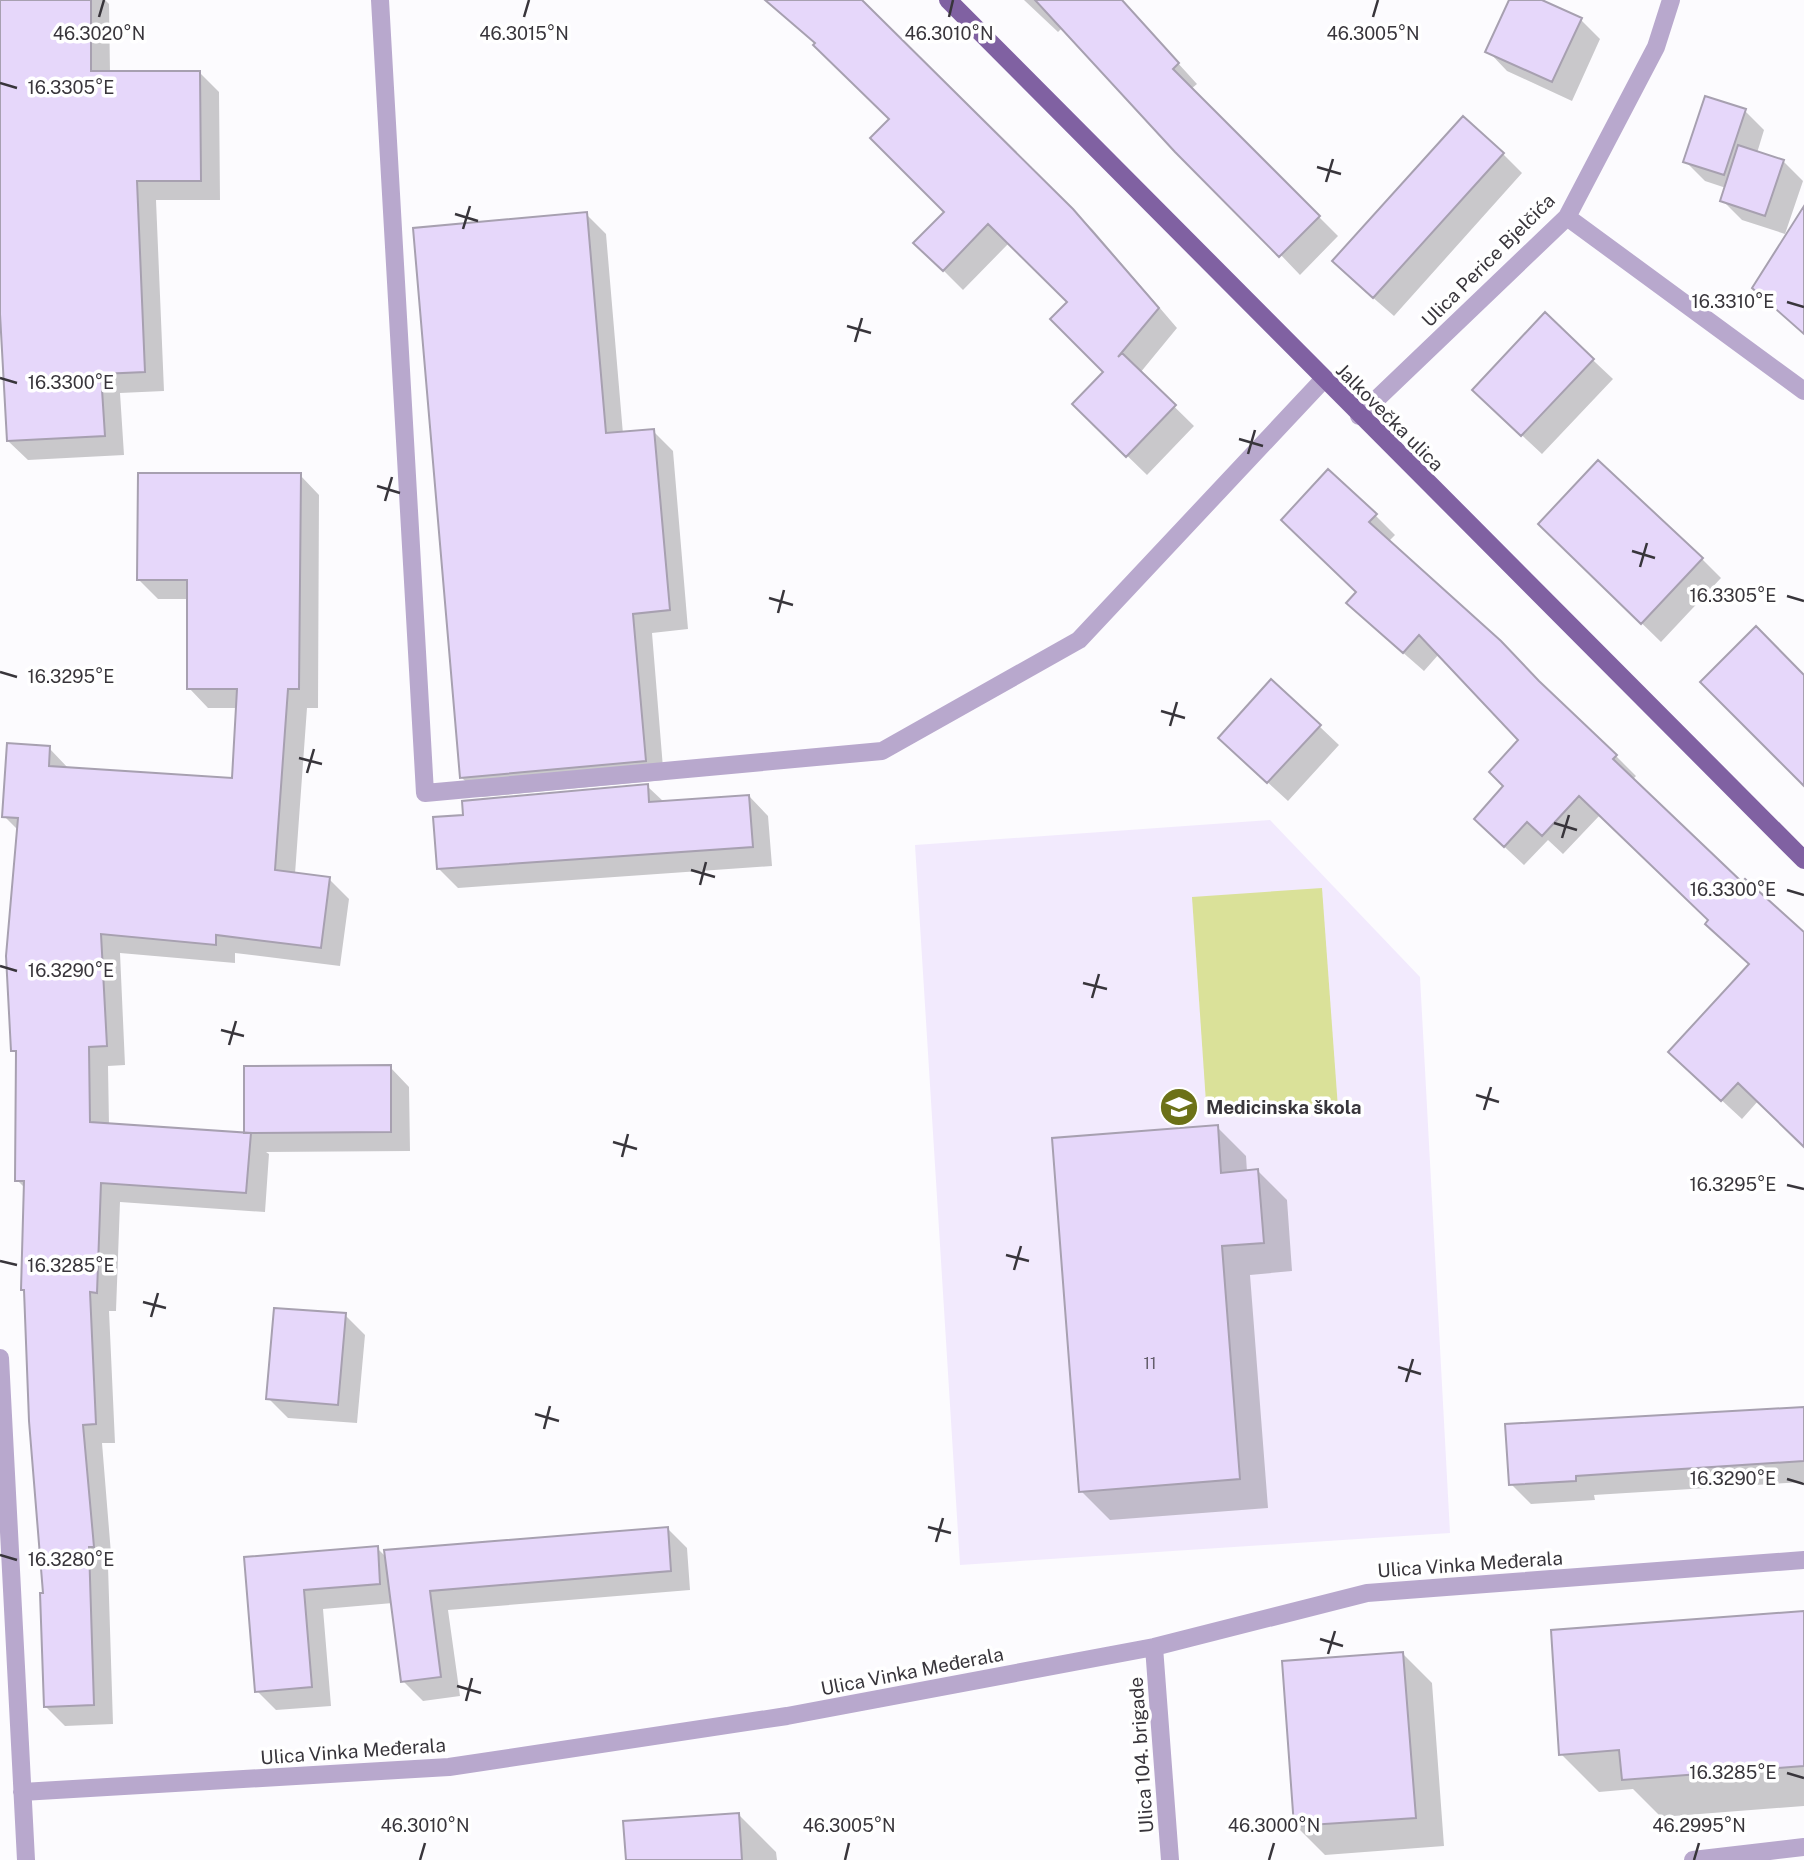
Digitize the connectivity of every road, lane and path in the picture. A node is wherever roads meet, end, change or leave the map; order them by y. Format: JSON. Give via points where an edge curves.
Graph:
{"nodes":[{"id":1,"x":380,"y":0,"type":"edge"},
{"id":2,"x":948,"y":0,"type":"edge"},
{"id":3,"x":1671,"y":0,"type":"edge"},
{"id":4,"x":1567,"y":217,"type":"junction"},
{"id":5,"x":1323,"y":380,"type":"junction"},
{"id":6,"x":1804,"y":391,"type":"edge"},
{"id":7,"x":1359,"y":415,"type":"junction"},
{"id":8,"x":1804,"y":860,"type":"edge"},
{"id":9,"x":0,"y":1358,"type":"edge"},
{"id":10,"x":1804,"y":1560,"type":"edge"},
{"id":11,"x":1154,"y":1647,"type":"junction"},
{"id":12,"x":22,"y":1792,"type":"junction"},
{"id":13,"x":1804,"y":1847,"type":"edge"},
{"id":14,"x":26,"y":1860,"type":"edge"},
{"id":15,"x":1170,"y":1860,"type":"edge"},
{"id":16,"x":1693,"y":1860,"type":"edge"}],
"edges":[{"from":1,"to":5,"type":"street","via":[[425,793],[883,751],[1079,640]]},
{"from":2,"to":5,"type":"main road","name":"Jalkovečka ulica"},
{"from":3,"to":4,"type":"street","name":"Ulica Perice Bjelčića","via":[[1656,47]]},
{"from":4,"to":6,"type":"street"},
{"from":4,"to":7,"type":"street","name":"Ulica Perice Bjelčića"},
{"from":5,"to":7,"type":"main road","name":"Jalkovečka ulica"},
{"from":7,"to":8,"type":"main road","name":"Jalkovečka ulica"},
{"from":9,"to":12,"type":"street"},
{"from":10,"to":11,"type":"street","name":"Ulica Vinka Međerala","via":[[1367,1592]]},
{"from":11,"to":12,"type":"street","name":"Ulica Vinka Međerala","via":[[787,1716],[449,1767]]},
{"from":11,"to":15,"type":"street","name":"Ulica 104. brigade"},
{"from":12,"to":14,"type":"street"},
{"from":13,"to":16,"type":"street"}]}
